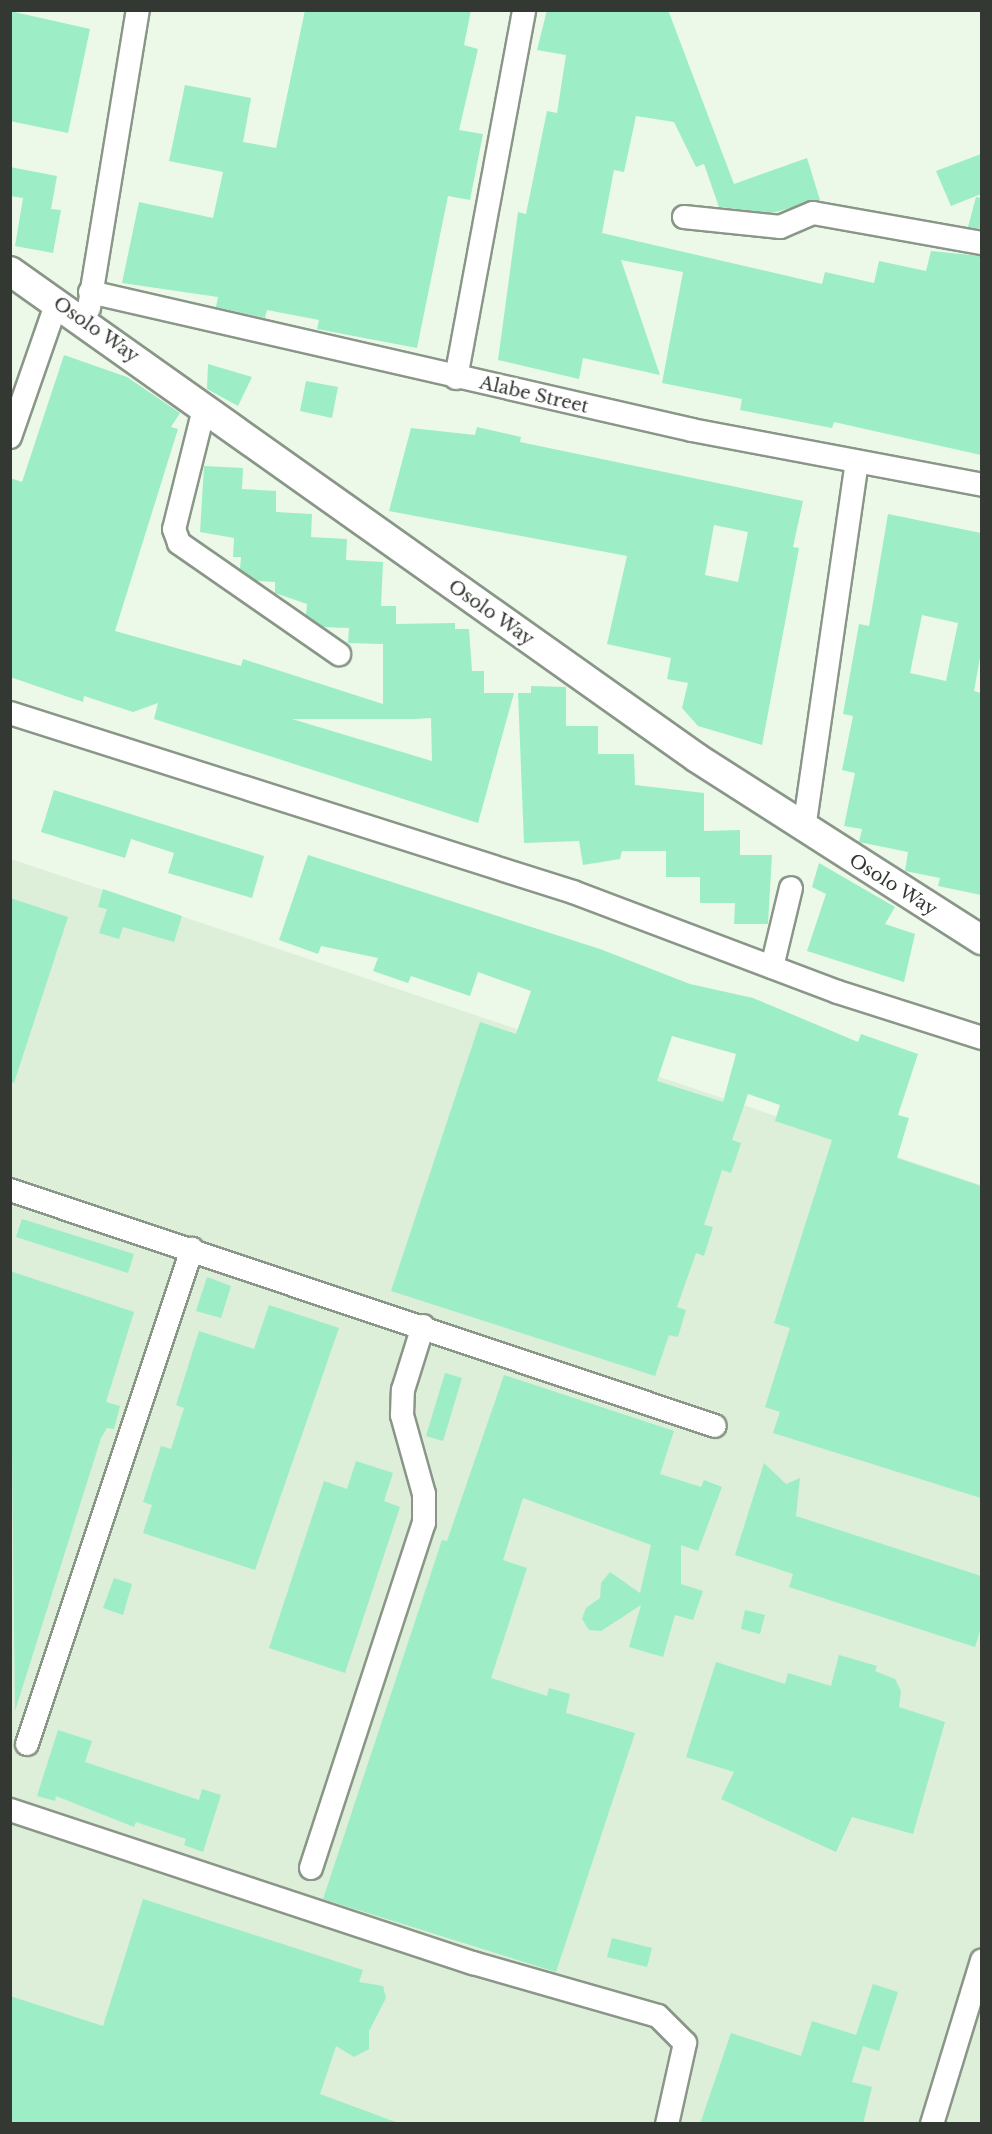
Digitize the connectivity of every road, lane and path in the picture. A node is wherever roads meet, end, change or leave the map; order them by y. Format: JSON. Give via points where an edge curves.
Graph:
{"nodes":[{"id":1,"x":138,"y":10,"type":"edge"},
{"id":2,"x":524,"y":10,"type":"edge"},
{"id":3,"x":684,"y":217,"type":"dead end"},
{"id":4,"x":981,"y":243,"type":"edge"},
{"id":5,"x":10,"y":271,"type":"edge"},
{"id":6,"x":90,"y":292,"type":"junction"},
{"id":7,"x":57,"y":302,"type":"junction"},
{"id":8,"x":88,"y":321,"type":"junction"},
{"id":9,"x":456,"y":378,"type":"junction"},
{"id":10,"x":204,"y":409,"type":"junction"},
{"id":11,"x":10,"y":437,"type":"edge"},
{"id":12,"x":857,"y":464,"type":"junction"},
{"id":13,"x":981,"y":485,"type":"edge"},
{"id":14,"x":339,"y":654,"type":"dead end"},
{"id":15,"x":10,"y":713,"type":"edge"},
{"id":16,"x":804,"y":829,"type":"junction"},
{"id":17,"x":791,"y":888,"type":"dead end"},
{"id":18,"x":981,"y":940,"type":"edge"},
{"id":19,"x":772,"y":967,"type":"junction"},
{"id":20,"x":981,"y":1038,"type":"edge"},
{"id":21,"x":10,"y":1190,"type":"edge"},
{"id":22,"x":192,"y":1249,"type":"junction"},
{"id":23,"x":423,"y":1326,"type":"junction"},
{"id":24,"x":715,"y":1426,"type":"dead end"},
{"id":25,"x":27,"y":1744,"type":"dead end"},
{"id":26,"x":10,"y":1810,"type":"edge"},
{"id":27,"x":311,"y":1868,"type":"dead end"},
{"id":28,"x":980,"y":1972,"type":"edge"},
{"id":29,"x":667,"y":2124,"type":"edge"},
{"id":30,"x":932,"y":2124,"type":"edge"}],
"edges":[{"from":1,"to":6,"type":"street"},
{"from":2,"to":9,"type":"street"},
{"from":3,"to":4,"type":"street","via":[[780,227],[813,213]]},
{"from":5,"to":7,"type":"main road","name":"Osolo Way"},
{"from":6,"to":8,"type":"street"},
{"from":6,"to":9,"type":"street","name":"Alabe Street"},
{"from":7,"to":8,"type":"main road","name":"Osolo Way"},
{"from":7,"to":11,"type":"street"},
{"from":8,"to":10,"type":"main road","name":"Osolo Way"},
{"from":9,"to":12,"type":"street","name":"Alabe Street"},
{"from":10,"to":14,"type":"street","via":[[174,529],[179,543]]},
{"from":10,"to":16,"type":"main road","name":"Osolo Way"},
{"from":12,"to":13,"type":"street","name":"Alabe Street"},
{"from":12,"to":16,"type":"street"},
{"from":15,"to":19,"type":"street","via":[[573,892]]},
{"from":16,"to":18,"type":"main road","name":"Osolo Way"},
{"from":17,"to":19,"type":"street"},
{"from":19,"to":20,"type":"street"},
{"from":21,"to":22,"type":"street"},
{"from":22,"to":23,"type":"street"},
{"from":22,"to":25,"type":"street"},
{"from":23,"to":24,"type":"street"},
{"from":23,"to":27,"type":"street","via":[[404,1390],[402,1415],[424,1494],[424,1523]]},
{"from":26,"to":29,"type":"street","via":[[473,1963],[658,2016],[685,2043]]},
{"from":28,"to":30,"type":"street"}]}
